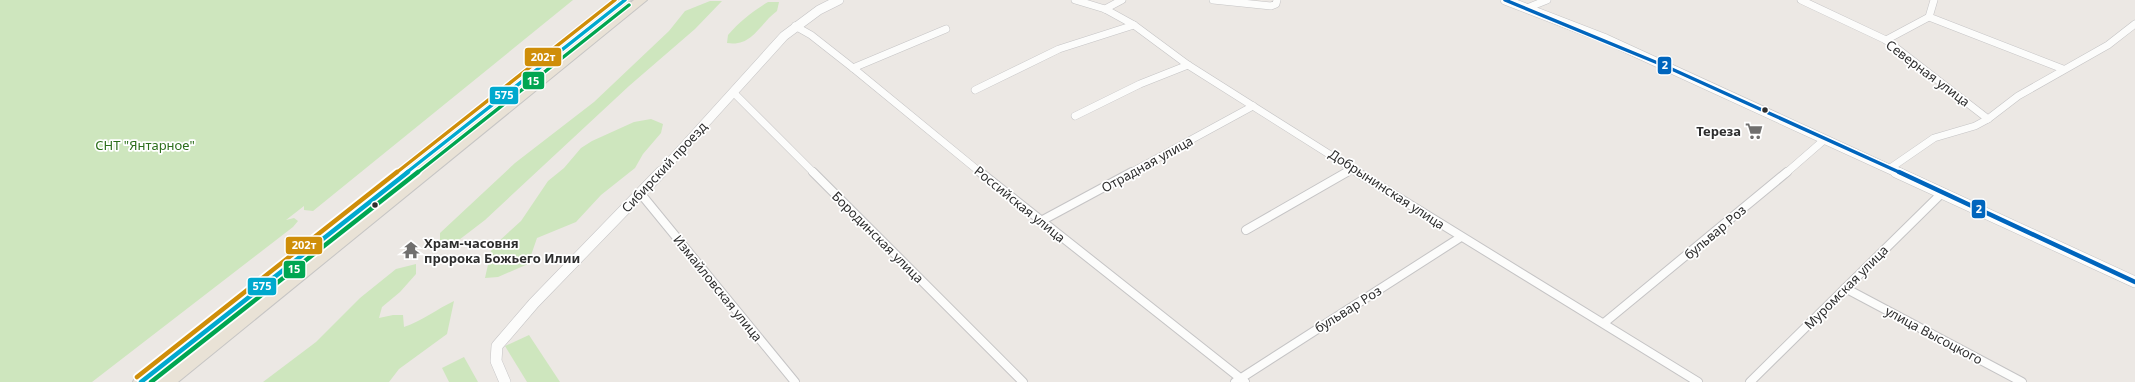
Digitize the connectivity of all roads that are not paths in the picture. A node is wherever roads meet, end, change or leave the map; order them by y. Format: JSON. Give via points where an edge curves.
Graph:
{"nodes":[{"id":1,"x":839,"y":0,"type":"edge"},
{"id":2,"x":1075,"y":0,"type":"edge"},
{"id":3,"x":1122,"y":0,"type":"edge"},
{"id":4,"x":1213,"y":0,"type":"edge"},
{"id":5,"x":1277,"y":0,"type":"edge"},
{"id":6,"x":1506,"y":0,"type":"edge"},
{"id":7,"x":1547,"y":0,"type":"edge"},
{"id":8,"x":1801,"y":0,"type":"edge"},
{"id":9,"x":1934,"y":0,"type":"edge"},
{"id":10,"x":632,"y":1,"type":"edge"},
{"id":11,"x":1527,"y":8,"type":"junction"},
{"id":12,"x":1105,"y":9,"type":"junction"},
{"id":13,"x":1928,"y":17,"type":"junction"},
{"id":14,"x":2135,"y":24,"type":"edge"},
{"id":15,"x":1134,"y":25,"type":"junction"},
{"id":16,"x":795,"y":26,"type":"junction"},
{"id":17,"x":946,"y":29,"type":"dead end"},
{"id":18,"x":1886,"y":40,"type":"junction"},
{"id":19,"x":1188,"y":65,"type":"junction"},
{"id":20,"x":854,"y":68,"type":"junction"},
{"id":21,"x":2063,"y":69,"type":"junction"},
{"id":22,"x":975,"y":90,"type":"dead end"},
{"id":23,"x":732,"y":92,"type":"junction"},
{"id":24,"x":1253,"y":106,"type":"junction"},
{"id":25,"x":1075,"y":116,"type":"dead end"},
{"id":26,"x":1988,"y":118,"type":"junction"},
{"id":27,"x":1824,"y":140,"type":"junction"},
{"id":28,"x":1353,"y":168,"type":"junction"},
{"id":29,"x":1889,"y":169,"type":"junction"},
{"id":30,"x":1942,"y":193,"type":"junction"},
{"id":31,"x":641,"y":194,"type":"junction"},
{"id":32,"x":1041,"y":221,"type":"junction"},
{"id":33,"x":1246,"y":230,"type":"dead end"},
{"id":34,"x":1462,"y":237,"type":"junction"},
{"id":35,"x":2135,"y":282,"type":"edge"},
{"id":36,"x":1845,"y":288,"type":"junction"},
{"id":37,"x":1604,"y":323,"type":"junction"},
{"id":38,"x":1240,"y":381,"type":"edge"},
{"id":39,"x":141,"y":382,"type":"edge"},
{"id":40,"x":166,"y":382,"type":"edge"},
{"id":41,"x":505,"y":382,"type":"edge"},
{"id":42,"x":795,"y":382,"type":"edge"},
{"id":43,"x":1023,"y":382,"type":"edge"},
{"id":44,"x":1698,"y":382,"type":"edge"},
{"id":45,"x":1750,"y":382,"type":"edge"},
{"id":46,"x":2022,"y":382,"type":"edge"}],
"edges":[{"from":1,"to":16,"type":"street","name":"Сибирский проезд"},
{"from":2,"to":12,"type":"street","name":"Добрынинская улица"},
{"from":3,"to":12,"type":"street"},
{"from":4,"to":5,"type":"street","via":[[1272,6]]},
{"from":6,"to":11,"type":"street"},
{"from":7,"to":11,"type":"street"},
{"from":8,"to":18,"type":"street","name":"Северная улица"},
{"from":9,"to":13,"type":"street"},
{"from":10,"to":39,"type":"highway"},
{"from":10,"to":40,"type":"highway"},
{"from":11,"to":27,"type":"street","via":[[1606,39]]},
{"from":12,"to":15,"type":"street","name":"Добрынинская улица"},
{"from":13,"to":18,"type":"street"},
{"from":13,"to":21,"type":"street"},
{"from":14,"to":21,"type":"street","name":"Северная улица","via":[[2108,45]]},
{"from":15,"to":19,"type":"street","name":"Добрынинская улица"},
{"from":15,"to":22,"type":"street","via":[[1058,49]]},
{"from":16,"to":20,"type":"street","name":"Российская улица"},
{"from":16,"to":23,"type":"street","name":"Сибирский проезд"},
{"from":17,"to":20,"type":"street"},
{"from":18,"to":26,"type":"street","name":"Северная улица"},
{"from":19,"to":24,"type":"street","name":"Добрынинская улица"},
{"from":19,"to":25,"type":"street","via":[[1140,84]]},
{"from":20,"to":32,"type":"street","name":"Российская улица"},
{"from":21,"to":26,"type":"street","name":"Северная улица","via":[[2018,96]]},
{"from":23,"to":31,"type":"street","name":"Сибирский проезд"},
{"from":23,"to":43,"type":"street","name":"Бородинская улица"},
{"from":24,"to":28,"type":"street","name":"Добрынинская улица"},
{"from":24,"to":32,"type":"street","name":"Отрадная улица"},
{"from":26,"to":29,"type":"street","name":"Северная улица","via":[[1975,126],[1934,138]]},
{"from":27,"to":29,"type":"street"},
{"from":27,"to":37,"type":"street","name":"бульвар Роз"},
{"from":28,"to":33,"type":"street"},
{"from":28,"to":34,"type":"street","name":"Добрынинская улица"},
{"from":29,"to":30,"type":"street"},
{"from":30,"to":35,"type":"street"},
{"from":30,"to":36,"type":"street","name":"Муромская улица"},
{"from":31,"to":41,"type":"street","name":"Сибирский проезд","via":[[534,303],[497,346],[496,361]]},
{"from":31,"to":42,"type":"street","name":"Измайловская улица"},
{"from":32,"to":38,"type":"street","name":"Российская улица"},
{"from":34,"to":37,"type":"street","name":"Добрынинская улица"},
{"from":34,"to":38,"type":"street","name":"бульвар Роз"},
{"from":36,"to":45,"type":"street","name":"Муромская улица"},
{"from":36,"to":46,"type":"street","name":"улица Высоцкого"},
{"from":37,"to":44,"type":"street","name":"Добрынинская улица"}]}
